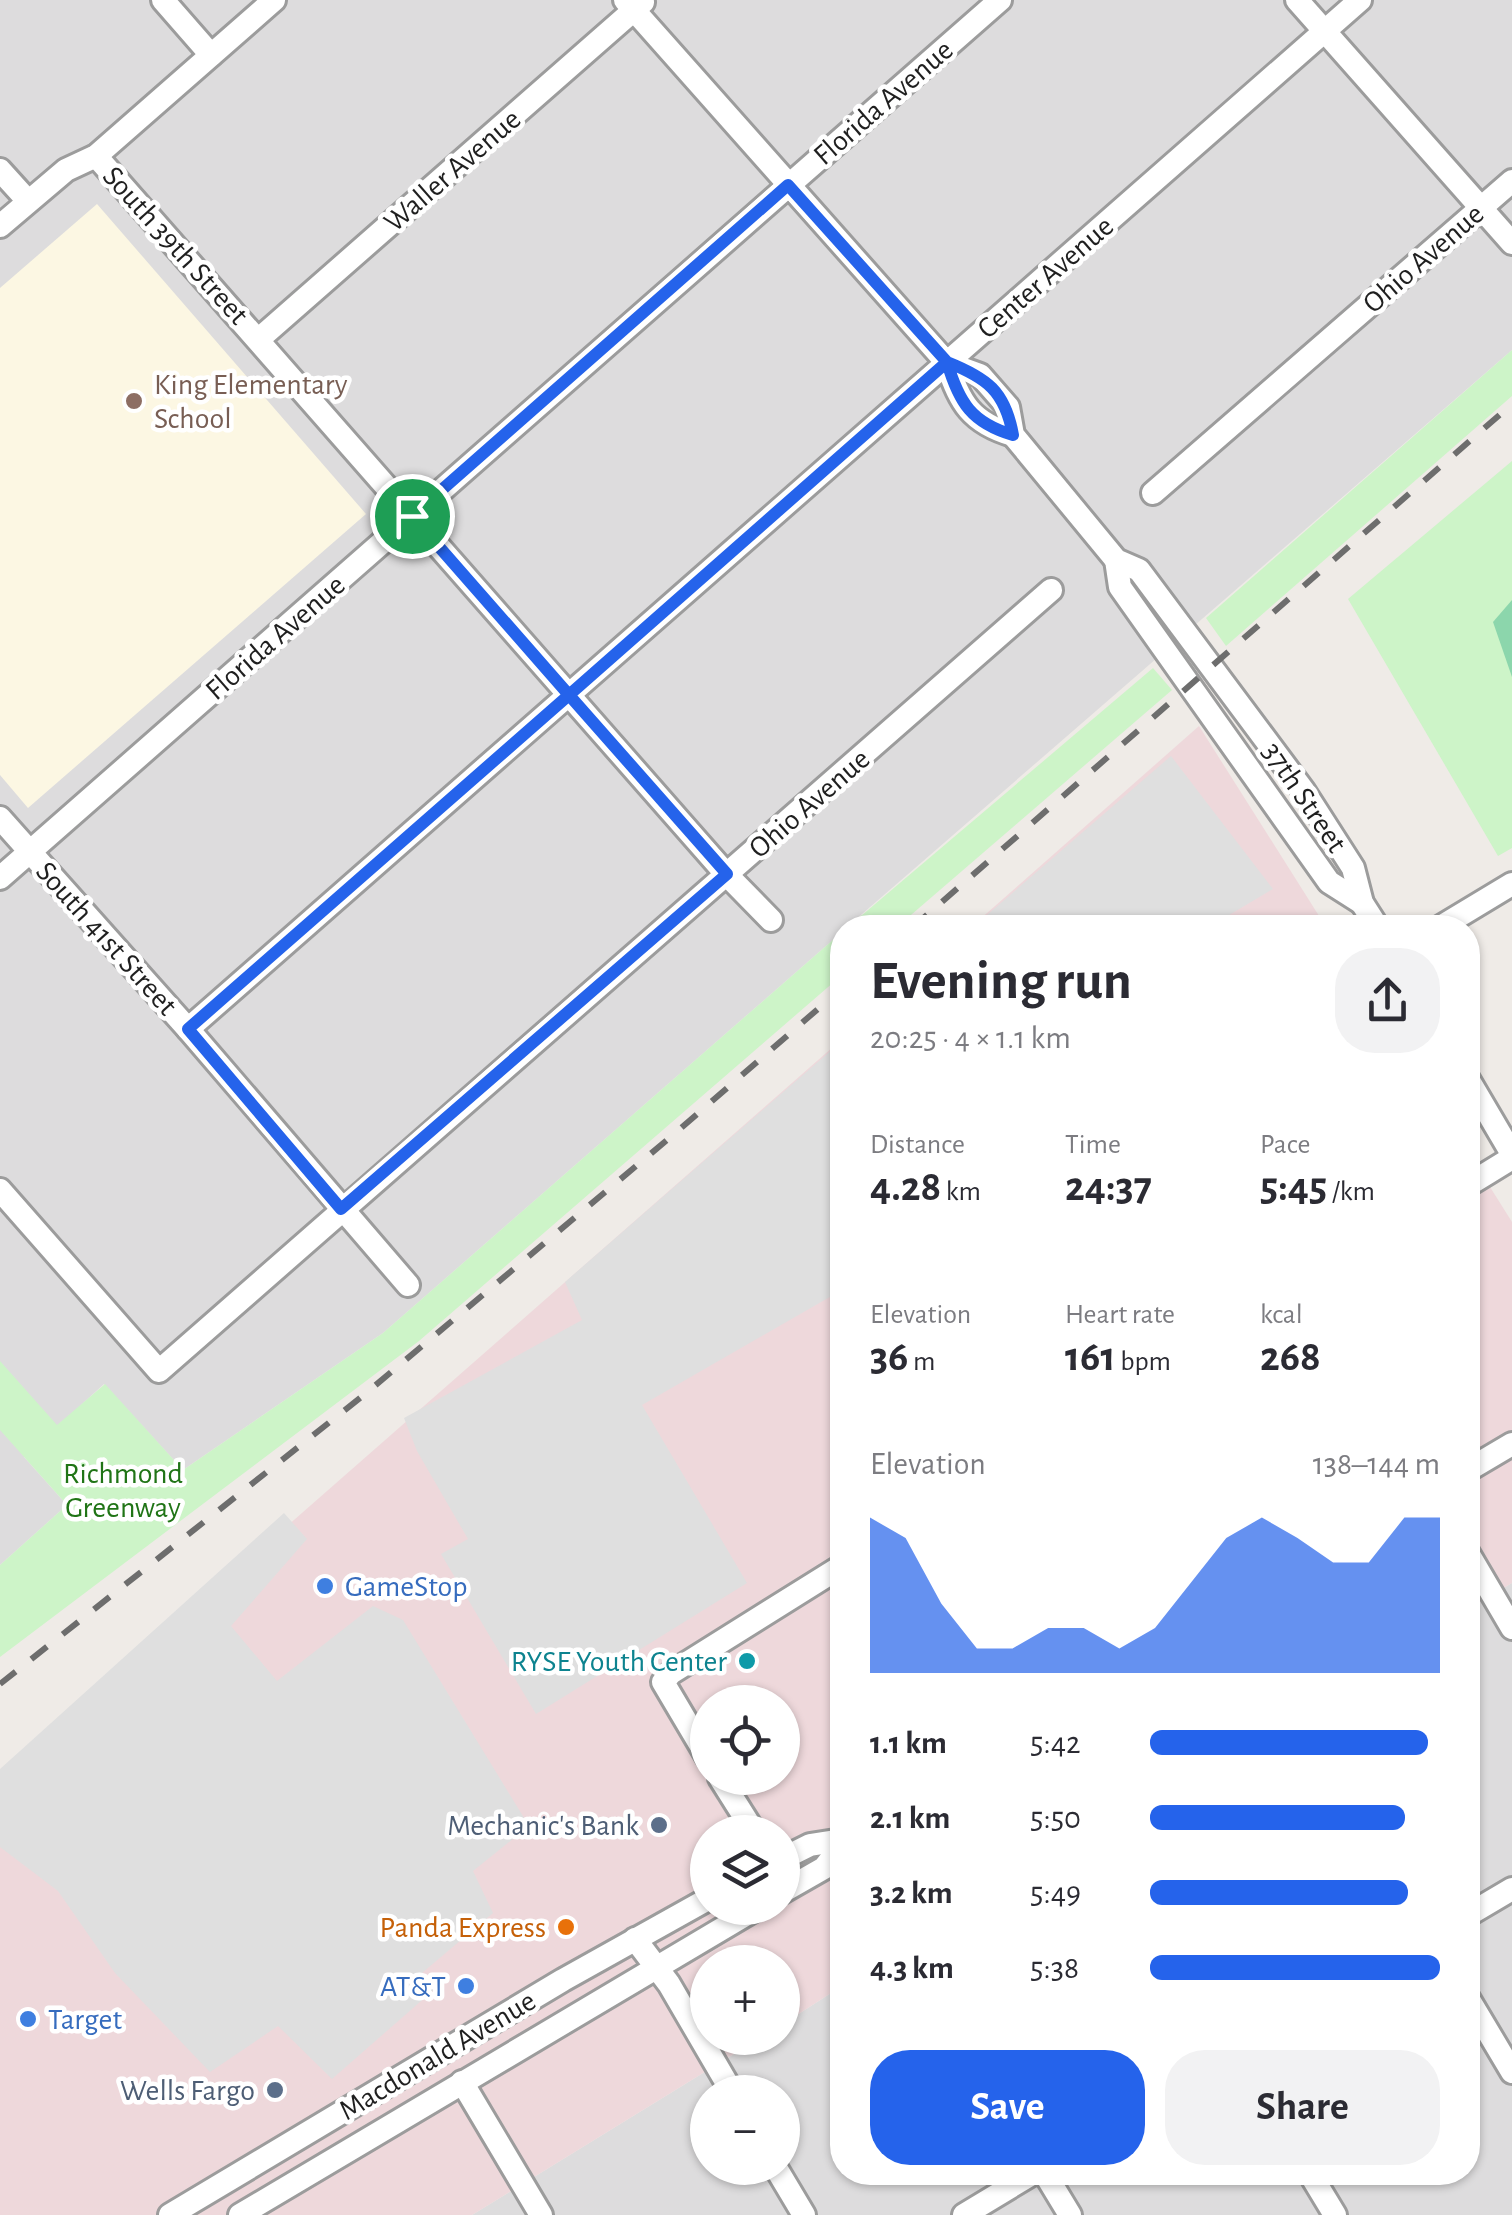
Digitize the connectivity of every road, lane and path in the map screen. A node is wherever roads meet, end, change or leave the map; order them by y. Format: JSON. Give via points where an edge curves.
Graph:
{"nodes":[{"id":1,"x":164,"y":0,"type":"edge"},
{"id":2,"x":274,"y":0,"type":"edge"},
{"id":3,"x":1000,"y":0,"type":"edge"},
{"id":4,"x":1298,"y":0,"type":"edge"},
{"id":5,"x":1360,"y":0,"type":"edge"},
{"id":6,"x":635,"y":3,"type":"edge"},
{"id":7,"x":1324,"y":31,"type":"junction"},
{"id":8,"x":211,"y":55,"type":"junction"},
{"id":9,"x":96,"y":156,"type":"junction"},
{"id":10,"x":0,"y":170,"type":"edge"},
{"id":11,"x":1512,"y":181,"type":"edge"},
{"id":12,"x":788,"y":185,"type":"junction"},
{"id":13,"x":28,"y":201,"type":"junction"},
{"id":14,"x":1481,"y":208,"type":"junction"},
{"id":15,"x":0,"y":226,"type":"edge"},
{"id":16,"x":1512,"y":243,"type":"edge"},
{"id":17,"x":259,"y":339,"type":"junction"},
{"id":18,"x":947,"y":362,"type":"junction"},
{"id":19,"x":1153,"y":493,"type":"dead end"},
{"id":20,"x":412,"y":516,"type":"junction"},
{"id":21,"x":1116,"y":560,"type":"junction"},
{"id":22,"x":1051,"y":590,"type":"dead end"},
{"id":23,"x":569,"y":695,"type":"junction"},
{"id":24,"x":0,"y":818,"type":"edge"},
{"id":25,"x":30,"y":852,"type":"junction"},
{"id":26,"x":727,"y":874,"type":"junction"},
{"id":27,"x":0,"y":878,"type":"edge"},
{"id":28,"x":1512,"y":884,"type":"edge"},
{"id":29,"x":1362,"y":903,"type":"junction"},
{"id":30,"x":1370,"y":915,"type":"edge"},
{"id":31,"x":1461,"y":915,"type":"edge"},
{"id":32,"x":771,"y":920,"type":"dead end"},
{"id":33,"x":188,"y":1029,"type":"junction"},
{"id":34,"x":1480,"y":1099,"type":"edge"},
{"id":35,"x":1512,"y":1156,"type":"edge"},
{"id":36,"x":1480,"y":1177,"type":"edge"},
{"id":37,"x":0,"y":1190,"type":"edge"},
{"id":38,"x":341,"y":1209,"type":"junction"},
{"id":39,"x":408,"y":1285,"type":"dead end"},
{"id":40,"x":1512,"y":1444,"type":"edge"},
{"id":41,"x":1480,"y":1463,"type":"edge"},
{"id":42,"x":1480,"y":1573,"type":"edge"},
{"id":43,"x":830,"y":1574,"type":"edge"},
{"id":44,"x":1512,"y":1628,"type":"edge"},
{"id":45,"x":690,"y":1728,"type":"edge"},
{"id":46,"x":830,"y":1843,"type":"edge"},
{"id":47,"x":800,"y":1849,"type":"edge"},
{"id":48,"x":830,"y":1859,"type":"edge"},
{"id":49,"x":800,"y":1882,"type":"edge"},
{"id":50,"x":1512,"y":1889,"type":"edge"},
{"id":51,"x":690,"y":1909,"type":"edge"},
{"id":52,"x":1480,"y":1909,"type":"edge"},
{"id":53,"x":728,"y":1925,"type":"edge"},
{"id":54,"x":634,"y":1940,"type":"junction"},
{"id":55,"x":656,"y":1968,"type":"junction"},
{"id":56,"x":1480,"y":2018,"type":"edge"},
{"id":57,"x":1512,"y":2072,"type":"edge"},
{"id":58,"x":722,"y":2075,"type":"edge"},
{"id":59,"x":462,"y":2082,"type":"junction"},
{"id":60,"x":244,"y":2171,"type":"junction"},
{"id":61,"x":786,"y":2185,"type":"edge"},
{"id":62,"x":1014,"y":2185,"type":"edge"},
{"id":63,"x":1052,"y":2185,"type":"edge"},
{"id":64,"x":1317,"y":2185,"type":"edge"},
{"id":65,"x":270,"y":2208,"type":"edge"},
{"id":66,"x":170,"y":2215,"type":"edge"},
{"id":67,"x":240,"y":2215,"type":"edge"},
{"id":68,"x":541,"y":2215,"type":"edge"},
{"id":69,"x":804,"y":2215,"type":"edge"},
{"id":70,"x":964,"y":2215,"type":"edge"},
{"id":71,"x":1070,"y":2215,"type":"edge"},
{"id":72,"x":1334,"y":2215,"type":"edge"}],
"edges":[{"from":1,"to":8,"type":"street"},
{"from":2,"to":8,"type":"street"},
{"from":3,"to":12,"type":"street","name":"Florida Avenue"},
{"from":4,"to":7,"type":"street"},
{"from":5,"to":7,"type":"street","name":"Center Avenue"},
{"from":6,"to":12,"type":"street"},
{"from":6,"to":17,"type":"street","name":"Waller Avenue"},
{"from":7,"to":14,"type":"street"},
{"from":7,"to":18,"type":"street","name":"Center Avenue"},
{"from":8,"to":9,"type":"street"},
{"from":9,"to":13,"type":"street"},
{"from":9,"to":17,"type":"street","name":"South 39th Street"},
{"from":10,"to":13,"type":"street"},
{"from":11,"to":14,"type":"street","name":"Ohio Avenue"},
{"from":12,"to":18,"type":"street"},
{"from":12,"to":20,"type":"street","name":"Florida Avenue"},
{"from":13,"to":15,"type":"street"},
{"from":14,"to":16,"type":"street"},
{"from":14,"to":19,"type":"street","name":"Ohio Avenue"},
{"from":17,"to":20,"type":"street","name":"South 39th Street"},
{"from":18,"to":21,"type":"street","via":[[980,376],[1008,407],[1013,435]]},
{"from":18,"to":23,"type":"street","name":"Center Avenue"},
{"from":20,"to":23,"type":"street","name":"South 39th Street"},
{"from":20,"to":25,"type":"street","name":"Florida Avenue"},
{"from":21,"to":29,"type":"street","name":"37th Street","via":[[1138,570],[1302,790],[1352,868]]},
{"from":21,"to":29,"type":"street","name":"37th Street","via":[[1120,586],[1329,882]]},
{"from":22,"to":26,"type":"street","name":"Ohio Avenue"},
{"from":23,"to":26,"type":"street","name":"South 39th Street"},
{"from":23,"to":33,"type":"street","name":"Center Avenue"},
{"from":24,"to":25,"type":"street","name":"South 41st Street"},
{"from":25,"to":27,"type":"street","name":"Florida Avenue"},
{"from":25,"to":33,"type":"street","name":"South 41st Street"},
{"from":26,"to":32,"type":"street","name":"South 39th Street"},
{"from":26,"to":38,"type":"street","name":"Ohio Avenue"},
{"from":28,"to":31,"type":"street"},
{"from":29,"to":30,"type":"street","name":"37th Street"},
{"from":33,"to":38,"type":"street","name":"South 41st Street"},
{"from":34,"to":35,"type":"street"},
{"from":35,"to":36,"type":"street"},
{"from":37,"to":38,"type":"street","name":"Ohio Avenue","via":[[159,1371]]},
{"from":38,"to":39,"type":"street","name":"South 41st Street"},
{"from":40,"to":41,"type":"street"},
{"from":42,"to":44,"type":"street"},
{"from":43,"to":45,"type":"street","via":[[671,1673],[663,1682]]},
{"from":46,"to":47,"type":"street"},
{"from":48,"to":49,"type":"street"},
{"from":50,"to":52,"type":"street"},
{"from":51,"to":54,"type":"street","name":"Macdonald Avenue"},
{"from":53,"to":55,"type":"street","name":"Macdonald Avenue"},
{"from":54,"to":55,"type":"street"},
{"from":54,"to":60,"type":"street","name":"Macdonald Avenue"},
{"from":55,"to":58,"type":"street"},
{"from":55,"to":59,"type":"street","name":"Macdonald Avenue"},
{"from":56,"to":57,"type":"street"},
{"from":59,"to":65,"type":"street","name":"Macdonald Avenue"},
{"from":59,"to":68,"type":"street"},
{"from":60,"to":65,"type":"street"},
{"from":60,"to":66,"type":"street","name":"Macdonald Avenue"},
{"from":61,"to":69,"type":"street"},
{"from":62,"to":70,"type":"street"},
{"from":63,"to":71,"type":"street"},
{"from":64,"to":72,"type":"street"},
{"from":65,"to":67,"type":"street","name":"Macdonald Avenue"}]}
